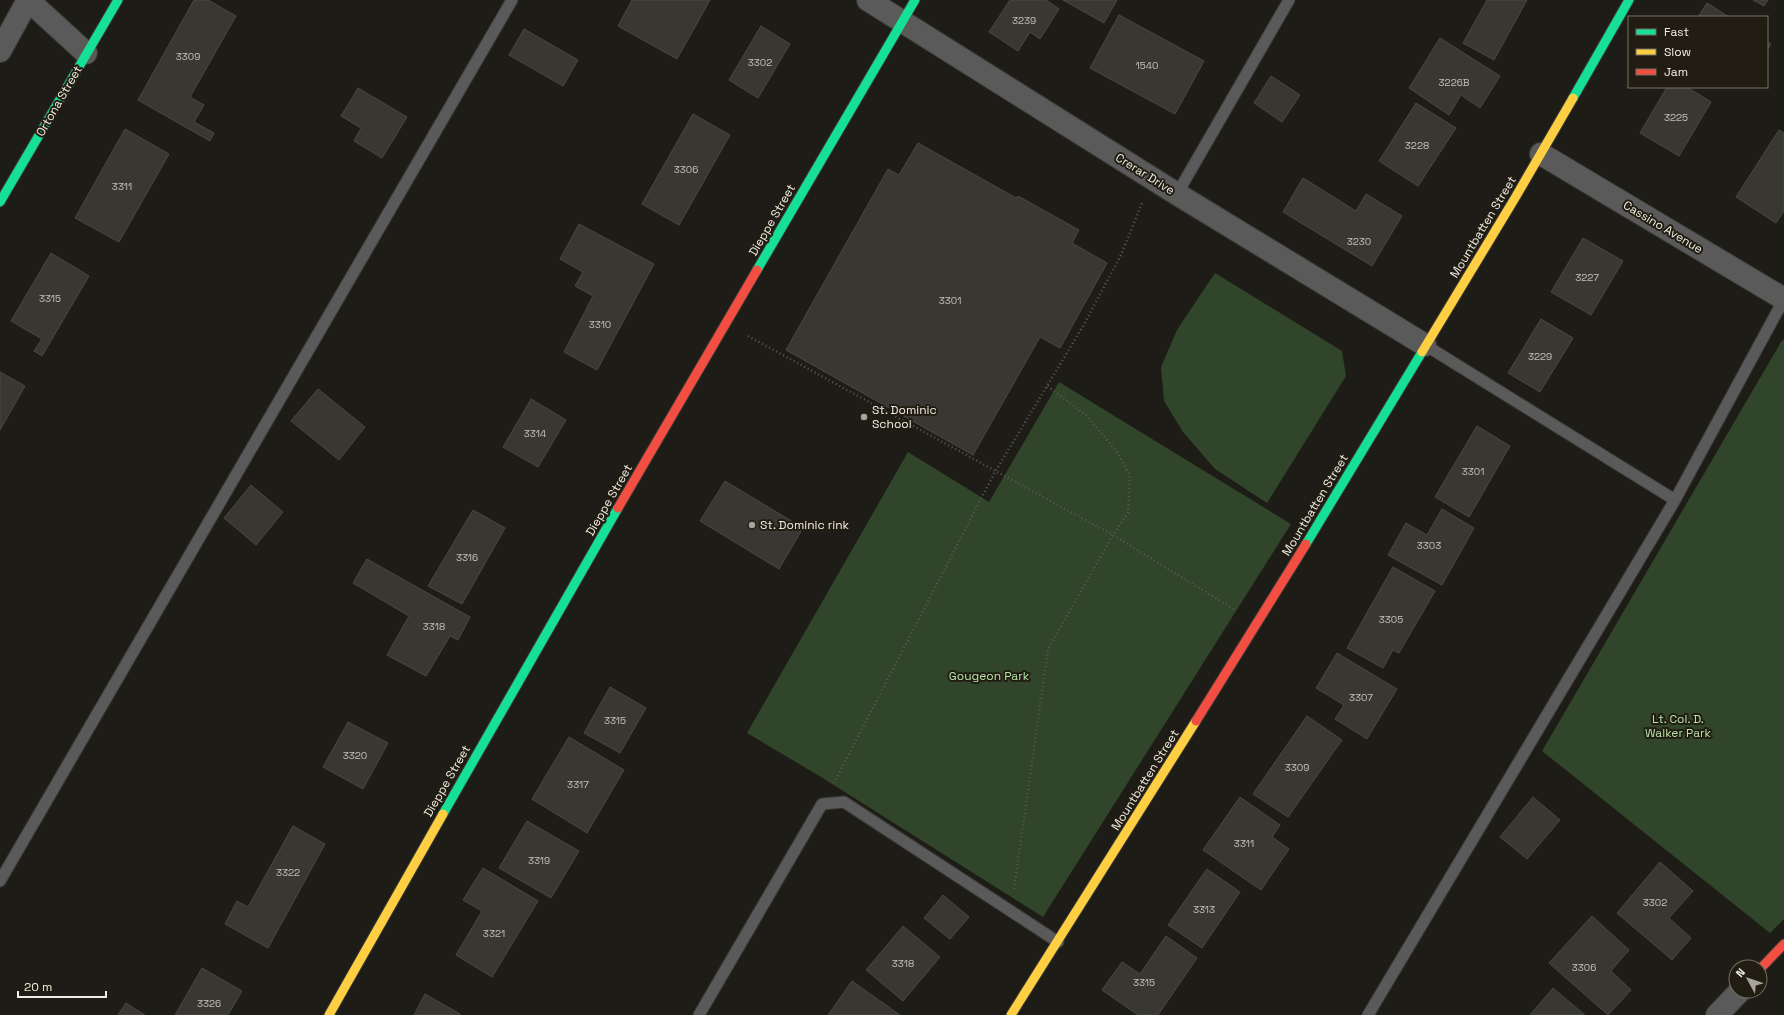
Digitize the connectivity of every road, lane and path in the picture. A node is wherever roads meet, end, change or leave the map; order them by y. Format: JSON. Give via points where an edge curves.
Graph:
{"nodes":[{"id":1,"x":28,"y":0,"type":"edge"},
{"id":2,"x":118,"y":0,"type":"edge"},
{"id":3,"x":512,"y":0,"type":"edge"},
{"id":4,"x":868,"y":0,"type":"edge"},
{"id":5,"x":915,"y":0,"type":"edge"},
{"id":6,"x":1289,"y":0,"type":"edge"},
{"id":7,"x":1629,"y":0,"type":"edge"},
{"id":8,"x":902,"y":22,"type":"junction"},
{"id":9,"x":0,"y":51,"type":"edge"},
{"id":10,"x":86,"y":53,"type":"junction"},
{"id":11,"x":1541,"y":154,"type":"junction"},
{"id":12,"x":1152,"y":179,"type":"junction"},
{"id":13,"x":1177,"y":194,"type":"junction"},
{"id":14,"x":0,"y":202,"type":"edge"},
{"id":15,"x":1784,"y":299,"type":"edge"},
{"id":16,"x":726,"y":324,"type":"junction"},
{"id":17,"x":1425,"y":346,"type":"junction"},
{"id":18,"x":1046,"y":385,"type":"junction"},
{"id":19,"x":995,"y":472,"type":"junction"},
{"id":20,"x":1675,"y":500,"type":"junction"},
{"id":21,"x":1113,"y":535,"type":"junction"},
{"id":22,"x":1258,"y":624,"type":"junction"},
{"id":23,"x":822,"y":804,"type":"junction"},
{"id":24,"x":0,"y":881,"type":"edge"},
{"id":25,"x":1011,"y":912,"type":"junction"},
{"id":26,"x":1058,"y":942,"type":"junction"},
{"id":27,"x":1784,"y":944,"type":"edge"},
{"id":28,"x":1768,"y":961,"type":"edge"},
{"id":29,"x":1732,"y":999,"type":"edge"},
{"id":30,"x":329,"y":1015,"type":"edge"},
{"id":31,"x":699,"y":1015,"type":"edge"},
{"id":32,"x":1011,"y":1015,"type":"edge"},
{"id":33,"x":1368,"y":1015,"type":"edge"},
{"id":34,"x":1717,"y":1015,"type":"edge"}],
"edges":[{"from":1,"to":9,"type":"street"},
{"from":1,"to":10,"type":"street"},
{"from":2,"to":10,"type":"street","name":"Ortona Street"},
{"from":3,"to":24,"type":"lane"},
{"from":4,"to":8,"type":"street","name":"Crerar Drive"},
{"from":5,"to":8,"type":"street","name":"Dieppe Street"},
{"from":6,"to":13,"type":"lane"},
{"from":7,"to":11,"type":"street","name":"Mountbatten Street"},
{"from":8,"to":12,"type":"street","name":"Crerar Drive"},
{"from":8,"to":16,"type":"street","name":"Dieppe Street"},
{"from":10,"to":14,"type":"street","name":"Ortona Street"},
{"from":11,"to":15,"type":"street","name":"Cassino Avenue"},
{"from":11,"to":17,"type":"street","name":"Mountbatten Street"},
{"from":12,"to":13,"type":"street","name":"Crerar Drive"},
{"from":12,"to":18,"type":"path","via":[[1121,255],[1082,328]]},
{"from":13,"to":17,"type":"street","name":"Crerar Drive"},
{"from":15,"to":20,"type":"lane"},
{"from":16,"to":19,"type":"path"},
{"from":16,"to":30,"type":"street","name":"Dieppe Street","via":[[554,618]]},
{"from":17,"to":20,"type":"lane"},
{"from":17,"to":22,"type":"street","name":"Mountbatten Street"},
{"from":18,"to":19,"type":"path"},
{"from":18,"to":21,"type":"path","via":[[1087,416],[1118,453],[1130,476],[1128,513]]},
{"from":19,"to":21,"type":"path"},
{"from":19,"to":23,"type":"path"},
{"from":20,"to":33,"type":"lane"},
{"from":21,"to":22,"type":"path"},
{"from":21,"to":25,"type":"path","via":[[1048,649]]},
{"from":22,"to":26,"type":"street","name":"Mountbatten Street"},
{"from":23,"to":25,"type":"lane","via":[[844,802]]},
{"from":23,"to":31,"type":"lane"},
{"from":25,"to":26,"type":"lane"},
{"from":26,"to":32,"type":"street","name":"Mountbatten Street"},
{"from":27,"to":28,"type":"street"},
{"from":29,"to":34,"type":"street"}]}
